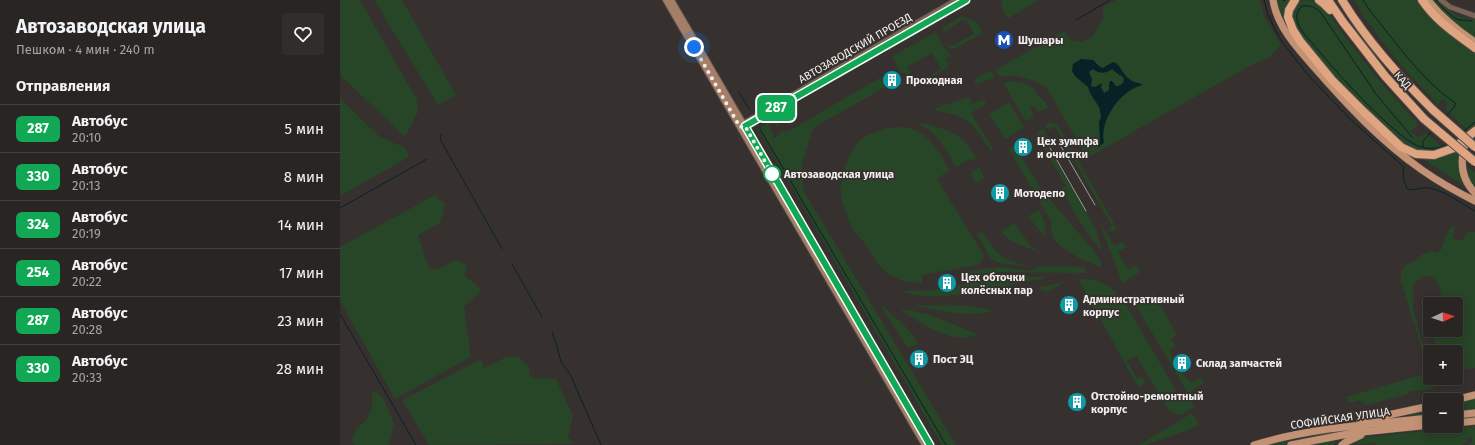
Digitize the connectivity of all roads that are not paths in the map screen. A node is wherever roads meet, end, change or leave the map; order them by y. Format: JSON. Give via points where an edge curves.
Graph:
{"nodes":[{"id":1,"x":666,"y":0,"type":"edge"},
{"id":2,"x":671,"y":0,"type":"edge"},
{"id":3,"x":956,"y":0,"type":"edge"},
{"id":4,"x":966,"y":0,"type":"edge"},
{"id":5,"x":1273,"y":0,"type":"edge"},
{"id":6,"x":1295,"y":0,"type":"edge"},
{"id":7,"x":1319,"y":0,"type":"edge"},
{"id":8,"x":1328,"y":0,"type":"edge"},
{"id":9,"x":1422,"y":0,"type":"edge"},
{"id":10,"x":1428,"y":0,"type":"edge"},
{"id":11,"x":1441,"y":0,"type":"edge"},
{"id":12,"x":1345,"y":2,"type":"edge"},
{"id":13,"x":1475,"y":16,"type":"edge"},
{"id":14,"x":1343,"y":22,"type":"junction"},
{"id":15,"x":1475,"y":42,"type":"edge"},
{"id":16,"x":1475,"y":48,"type":"edge"},
{"id":17,"x":742,"y":125,"type":"junction"},
{"id":18,"x":1475,"y":131,"type":"edge"},
{"id":19,"x":1467,"y":138,"type":"junction"},
{"id":20,"x":1475,"y":147,"type":"edge"},
{"id":21,"x":1475,"y":162,"type":"edge"},
{"id":22,"x":1475,"y":193,"type":"edge"},
{"id":23,"x":1475,"y":201,"type":"edge"},
{"id":24,"x":1475,"y":395,"type":"edge"},
{"id":25,"x":1463,"y":398,"type":"edge"},
{"id":26,"x":1423,"y":408,"type":"edge"},
{"id":27,"x":1475,"y":413,"type":"edge"},
{"id":28,"x":1463,"y":414,"type":"edge"},
{"id":29,"x":1423,"y":419,"type":"edge"},
{"id":30,"x":1475,"y":421,"type":"edge"},
{"id":31,"x":1463,"y":422,"type":"edge"},
{"id":32,"x":1423,"y":426,"type":"edge"},
{"id":33,"x":1345,"y":427,"type":"junction"},
{"id":34,"x":1378,"y":429,"type":"junction"},
{"id":35,"x":925,"y":445,"type":"edge"},
{"id":36,"x":930,"y":445,"type":"edge"},
{"id":37,"x":1254,"y":445,"type":"edge"},
{"id":38,"x":1291,"y":445,"type":"edge"},
{"id":39,"x":1342,"y":445,"type":"edge"}],
"edges":[{"from":1,"to":17,"type":"street"},
{"from":2,"to":17,"type":"street"},
{"from":3,"to":17,"type":"street","name":"АВТОЗАВОДСКИЙ ПРОЕЗД"},
{"from":4,"to":17,"type":"street","name":"АВТОЗАВОДСКИЙ ПРОЕЗД"},
{"from":5,"to":23,"type":"main road","via":[[1278,17],[1294,43],[1359,116],[1418,167]]},
{"from":6,"to":19,"type":"highway","via":[[1288,17],[1292,30],[1332,80],[1401,147],[1416,154],[1434,155],[1454,148]]},
{"from":7,"to":14,"type":"highway"},
{"from":8,"to":14,"type":"highway","name":"КАД"},
{"from":9,"to":16,"type":"highway","via":[[1430,12],[1447,28]]},
{"from":10,"to":15,"type":"main road","via":[[1449,23]]},
{"from":11,"to":13,"type":"street","via":[[1450,7]]},
{"from":12,"to":20,"type":"highway","name":"КАД","bridge":true,"via":[[1380,54],[1433,110]]},
{"from":14,"to":21,"type":"highway","name":"КАД","bridge":true,"via":[[1385,76],[1424,119]]},
{"from":17,"to":35,"type":"street"},
{"from":17,"to":36,"type":"street"},
{"from":18,"to":19,"type":"highway"},
{"from":19,"to":22,"type":"main road","via":[[1462,155],[1462,168],[1468,184]]},
{"from":24,"to":25,"type":"main road"},
{"from":26,"to":33,"type":"main road","via":[[1360,421]]},
{"from":27,"to":28,"type":"main road"},
{"from":29,"to":33,"type":"main road","name":"СОФИЙСКАЯ УЛИЦА"},
{"from":30,"to":31,"type":"main road"},
{"from":32,"to":34,"type":"main road","name":"СОФИЙСКАЯ УЛИЦА"},
{"from":33,"to":37,"type":"main road","name":"СОФИЙСКАЯ УЛИЦА"},
{"from":34,"to":38,"type":"main road","name":"СОФИЙСКАЯ УЛИЦА"},
{"from":34,"to":39,"type":"main road","via":[[1352,438]]}]}
